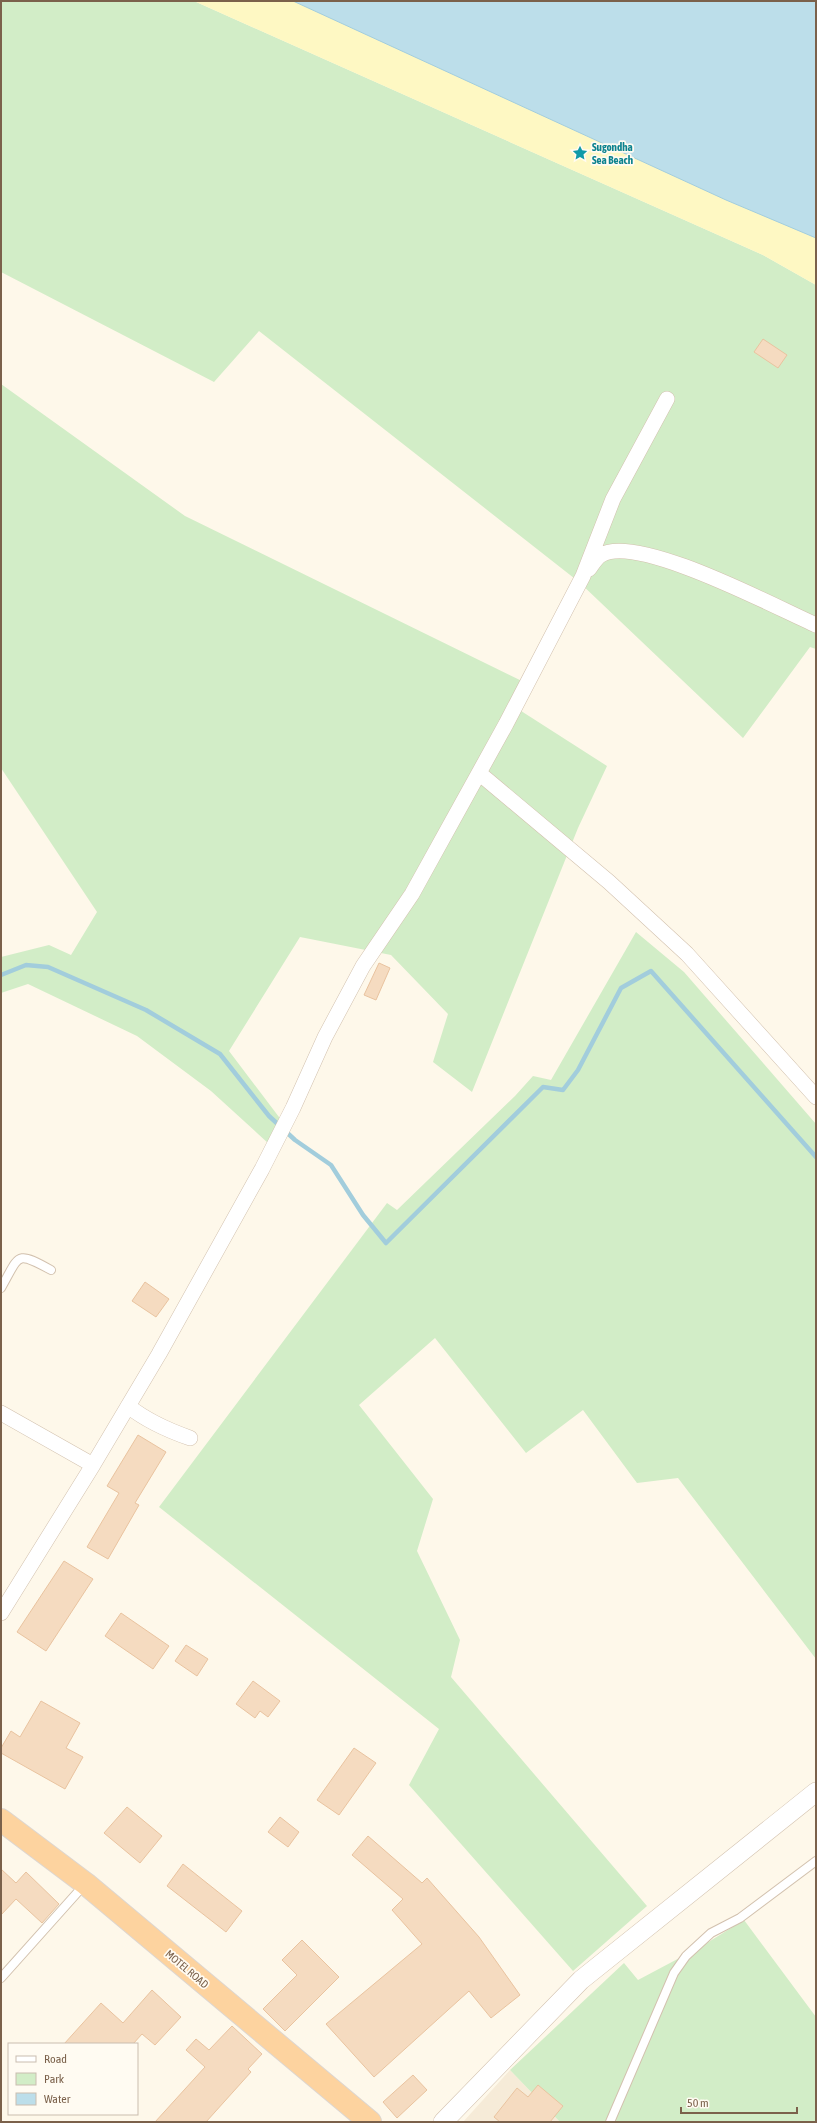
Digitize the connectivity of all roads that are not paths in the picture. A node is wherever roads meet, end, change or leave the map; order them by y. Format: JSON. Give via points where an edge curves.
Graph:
{"nodes":[{"id":1,"x":667,"y":399,"type":"dead end"},
{"id":2,"x":583,"y":576,"type":"junction"},
{"id":3,"x":816,"y":625,"type":"edge"},
{"id":4,"x":479,"y":773,"type":"junction"},
{"id":5,"x":816,"y":1097,"type":"edge"},
{"id":6,"x":51,"y":1270,"type":"dead end"},
{"id":7,"x":1,"y":1288,"type":"edge"},
{"id":8,"x":128,"y":1406,"type":"junction"},
{"id":9,"x":1,"y":1413,"type":"edge"},
{"id":10,"x":190,"y":1438,"type":"dead end"},
{"id":11,"x":93,"y":1464,"type":"junction"},
{"id":12,"x":1,"y":1613,"type":"edge"},
{"id":13,"x":816,"y":1792,"type":"edge"},
{"id":14,"x":1,"y":1820,"type":"edge"},
{"id":15,"x":816,"y":1861,"type":"edge"},
{"id":16,"x":86,"y":1884,"type":"junction"},
{"id":17,"x":1,"y":1978,"type":"edge"},
{"id":18,"x":370,"y":2122,"type":"edge"},
{"id":19,"x":443,"y":2122,"type":"edge"},
{"id":20,"x":610,"y":2122,"type":"edge"}],
"edges":[{"from":1,"to":2,"type":"street","via":[[613,499]]},
{"from":2,"to":3,"type":"street","via":[[600,555],[612,552],[644,553],[702,573]]},
{"from":2,"to":4,"type":"street"},
{"from":4,"to":5,"type":"street","via":[[609,882],[687,954]]},
{"from":4,"to":8,"type":"street","via":[[412,894],[363,966],[325,1037],[262,1169]]},
{"from":6,"to":7,"type":"lane","via":[[27,1256],[21,1257]]},
{"from":8,"to":10,"type":"street","via":[[166,1430]]},
{"from":8,"to":11,"type":"street"},
{"from":9,"to":11,"type":"street"},
{"from":11,"to":12,"type":"street"},
{"from":13,"to":19,"type":"street","via":[[581,1980]]},
{"from":14,"to":16,"type":"highway","name":"MOTEL ROAD"},
{"from":15,"to":20,"type":"lane","via":[[740,1918],[711,1933],[686,1956],[674,1973]]},
{"from":16,"to":17,"type":"lane"},
{"from":16,"to":18,"type":"highway","name":"MOTEL ROAD"}]}
